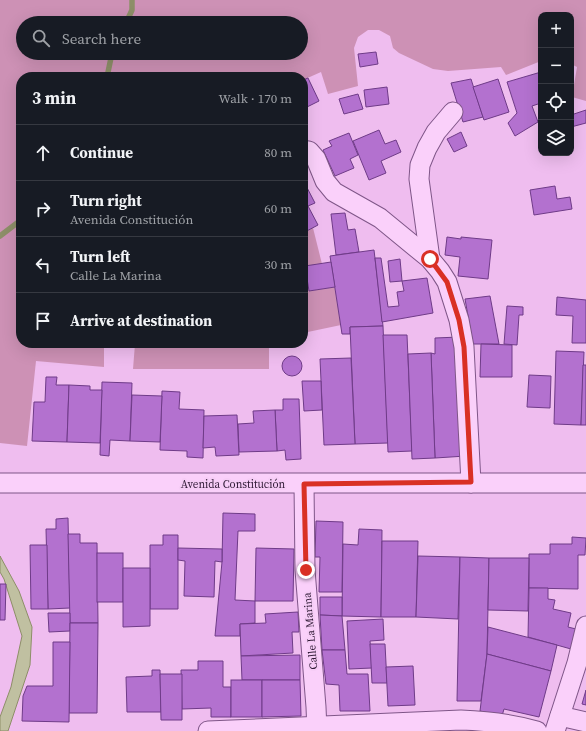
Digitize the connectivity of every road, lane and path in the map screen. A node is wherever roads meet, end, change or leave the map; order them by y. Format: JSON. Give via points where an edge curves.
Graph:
{"nodes":[{"id":1,"x":453,"y":112,"type":"dead end"},
{"id":2,"x":308,"y":151,"type":"edge"},
{"id":3,"x":430,"y":259,"type":"junction"},
{"id":4,"x":471,"y":482,"type":"junction"},
{"id":5,"x":0,"y":483,"type":"edge"},
{"id":6,"x":586,"y":483,"type":"edge"},
{"id":7,"x":304,"y":484,"type":"junction"},
{"id":8,"x":586,"y":626,"type":"edge"},
{"id":9,"x":586,"y":722,"type":"edge"},
{"id":10,"x":557,"y":724,"type":"edge"},
{"id":11,"x":317,"y":729,"type":"edge"},
{"id":12,"x":208,"y":731,"type":"edge"},
{"id":13,"x":537,"y":731,"type":"edge"}],
"edges":[{"from":1,"to":3,"type":"street","via":[[436,132],[420,165],[419,179]]},
{"from":2,"to":3,"type":"street","via":[[316,159],[325,181],[334,192],[380,218]]},
{"from":3,"to":4,"type":"street","via":[[447,282],[464,347]]},
{"from":4,"to":6,"type":"street","name":"Avenida Constitución"},
{"from":4,"to":7,"type":"street","name":"Avenida Constitución"},
{"from":5,"to":7,"type":"street","name":"Avenida Constitución"},
{"from":7,"to":11,"type":"street","name":"Calle La Marina","via":[[306,570]]},
{"from":8,"to":10,"type":"street"},
{"from":9,"to":10,"type":"street"},
{"from":11,"to":12,"type":"street"},
{"from":11,"to":13,"type":"street","via":[[461,720],[507,724]]}]}
